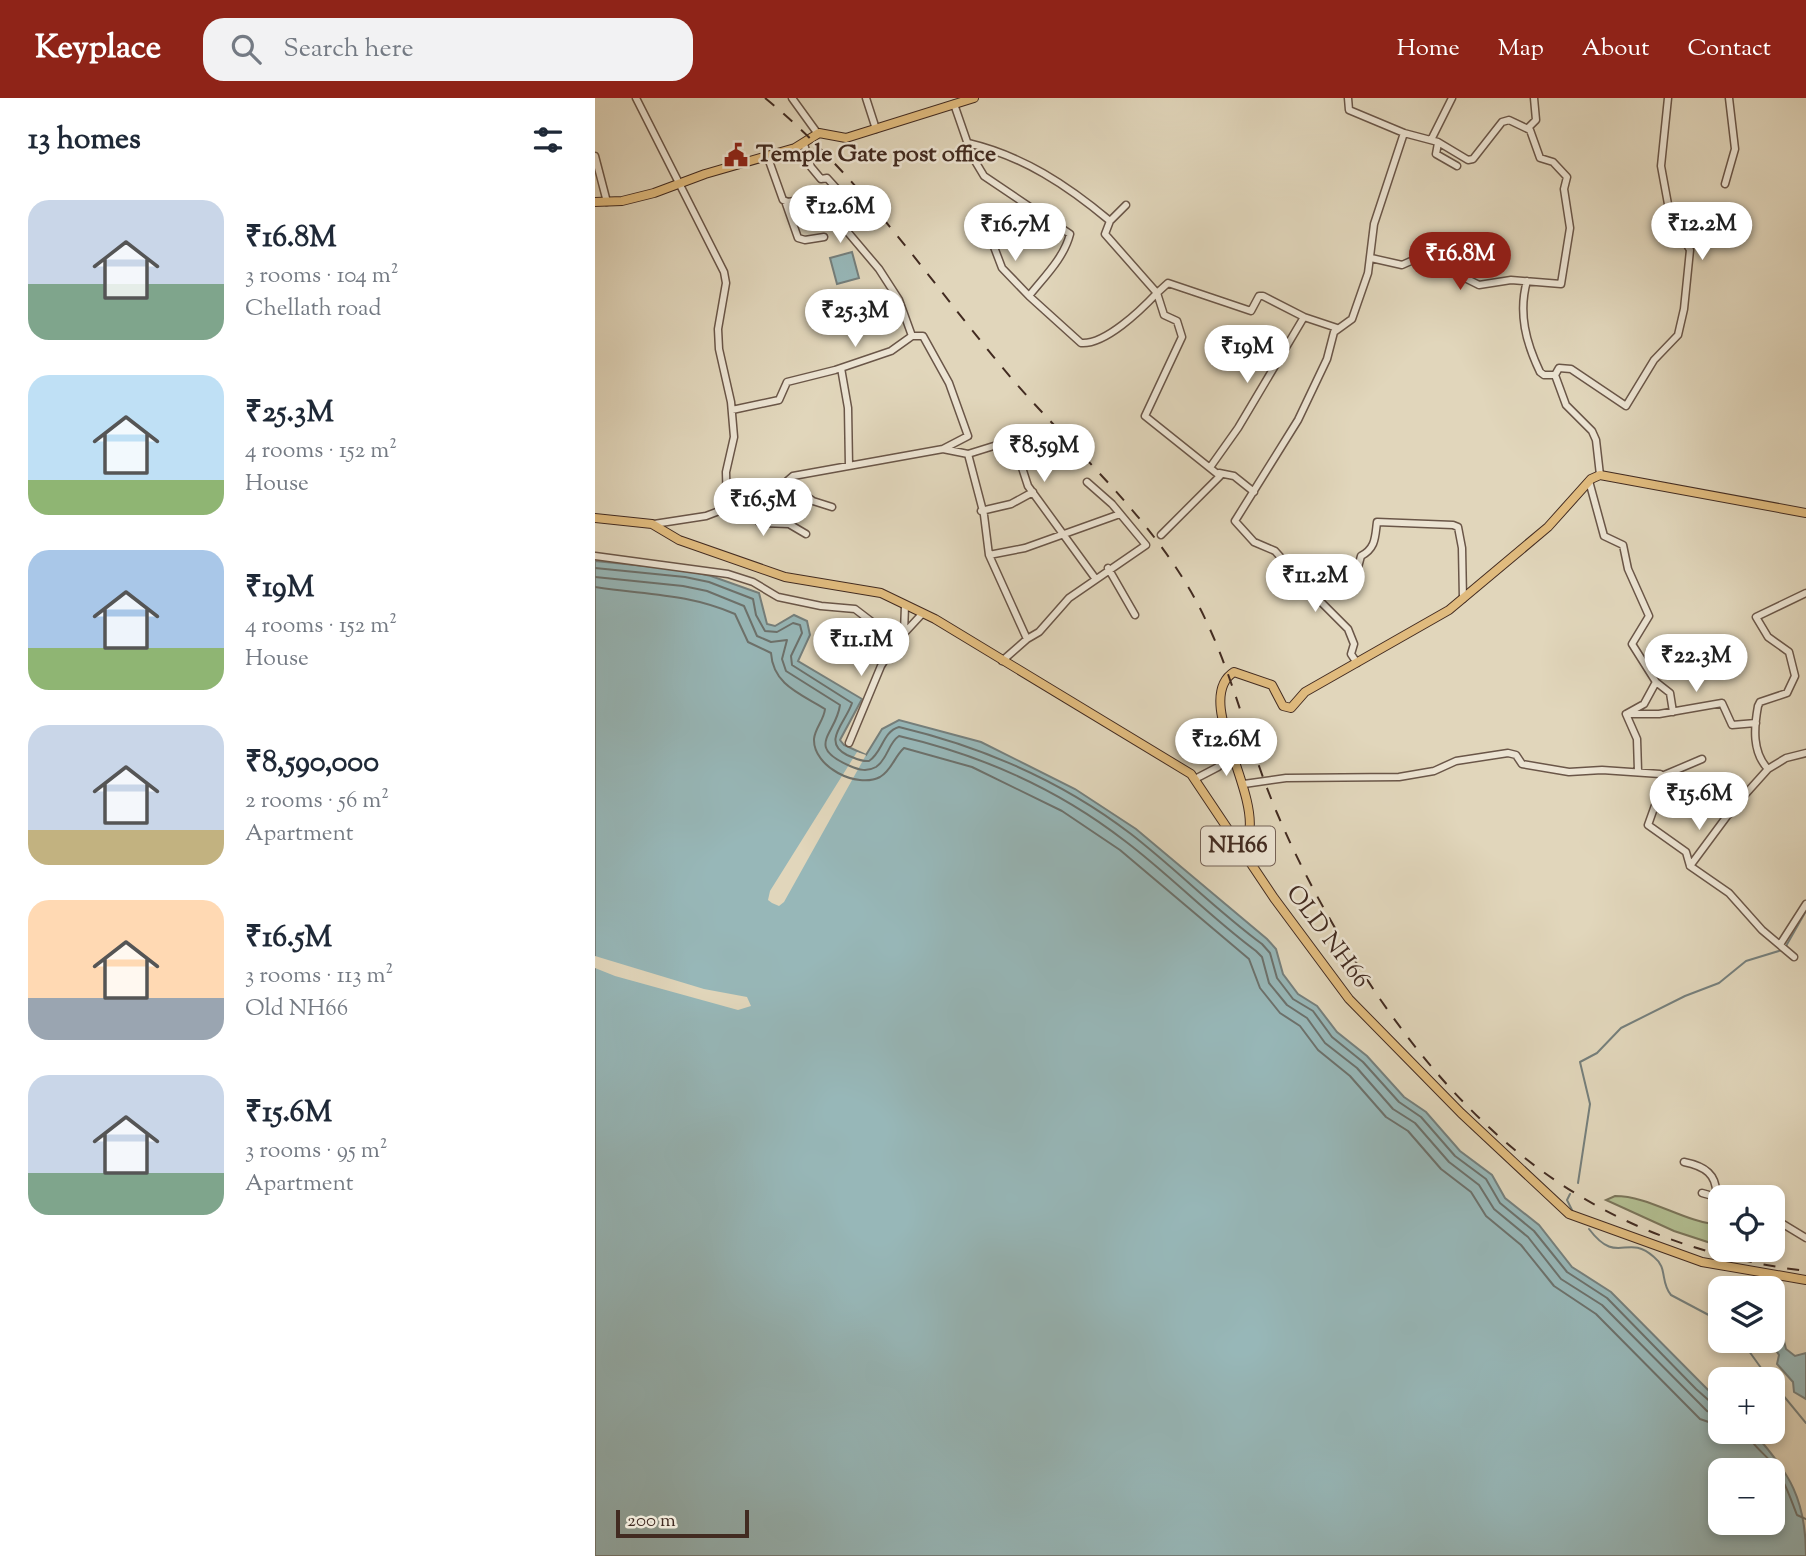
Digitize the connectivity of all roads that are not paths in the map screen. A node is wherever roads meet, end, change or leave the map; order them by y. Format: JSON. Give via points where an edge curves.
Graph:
{"nodes":[{"id":1,"x":636,"y":98,"type":"edge"},
{"id":2,"x":792,"y":98,"type":"edge"},
{"id":3,"x":866,"y":98,"type":"edge"},
{"id":4,"x":974,"y":98,"type":"edge"},
{"id":5,"x":1348,"y":98,"type":"edge"},
{"id":6,"x":1452,"y":98,"type":"edge"},
{"id":7,"x":1534,"y":98,"type":"edge"},
{"id":8,"x":1668,"y":98,"type":"edge"},
{"id":9,"x":1729,"y":98,"type":"edge"},
{"id":10,"x":953,"y":101,"type":"edge"},
{"id":11,"x":1528,"y":128,"type":"junction"},
{"id":12,"x":876,"y":129,"type":"junction"},
{"id":13,"x":1404,"y":133,"type":"junction"},
{"id":14,"x":818,"y":134,"type":"junction"},
{"id":15,"x":1435,"y":141,"type":"junction"},
{"id":16,"x":968,"y":143,"type":"junction"},
{"id":17,"x":804,"y":144,"type":"junction"},
{"id":18,"x":595,"y":156,"type":"edge"},
{"id":19,"x":768,"y":158,"type":"junction"},
{"id":20,"x":1457,"y":166,"type":"dead end"},
{"id":21,"x":679,"y":184,"type":"junction"},
{"id":22,"x":1725,"y":184,"type":"dead end"},
{"id":23,"x":837,"y":189,"type":"dead end"},
{"id":24,"x":785,"y":201,"type":"junction"},
{"id":25,"x":595,"y":202,"type":"edge"},
{"id":26,"x":607,"y":202,"type":"junction"},
{"id":27,"x":1126,"y":205,"type":"dead end"},
{"id":28,"x":1110,"y":222,"type":"junction"},
{"id":29,"x":824,"y":237,"type":"dead end"},
{"id":30,"x":991,"y":239,"type":"dead end"},
{"id":31,"x":1371,"y":258,"type":"junction"},
{"id":32,"x":1527,"y":281,"type":"junction"},
{"id":33,"x":1157,"y":293,"type":"junction"},
{"id":34,"x":1030,"y":296,"type":"junction"},
{"id":35,"x":1304,"y":317,"type":"junction"},
{"id":36,"x":1337,"y":328,"type":"junction"},
{"id":37,"x":912,"y":337,"type":"junction"},
{"id":38,"x":841,"y":368,"type":"junction"},
{"id":39,"x":1555,"y":374,"type":"junction"},
{"id":40,"x":733,"y":410,"type":"junction"},
{"id":41,"x":943,"y":449,"type":"junction"},
{"id":42,"x":968,"y":454,"type":"junction"},
{"id":43,"x":849,"y":466,"type":"junction"},
{"id":44,"x":1211,"y":466,"type":"junction"},
{"id":45,"x":1219,"y":473,"type":"junction"},
{"id":46,"x":1600,"y":475,"type":"junction"},
{"id":47,"x":1589,"y":481,"type":"junction"},
{"id":48,"x":1087,"y":482,"type":"dead end"},
{"id":49,"x":776,"y":490,"type":"junction"},
{"id":50,"x":1033,"y":492,"type":"junction"},
{"id":51,"x":1254,"y":492,"type":"junction"},
{"id":52,"x":832,"y":507,"type":"dead end"},
{"id":53,"x":727,"y":508,"type":"junction"},
{"id":54,"x":747,"y":508,"type":"junction"},
{"id":55,"x":981,"y":511,"type":"junction"},
{"id":56,"x":1806,"y":513,"type":"edge"},
{"id":57,"x":1120,"y":514,"type":"junction"},
{"id":58,"x":595,"y":518,"type":"edge"},
{"id":59,"x":652,"y":524,"type":"junction"},
{"id":60,"x":806,"y":534,"type":"dead end"},
{"id":61,"x":1064,"y":535,"type":"junction"},
{"id":62,"x":1161,"y":536,"type":"dead end"},
{"id":63,"x":989,"y":555,"type":"junction"},
{"id":64,"x":595,"y":556,"type":"edge"},
{"id":65,"x":1284,"y":561,"type":"junction"},
{"id":66,"x":1108,"y":568,"type":"junction"},
{"id":67,"x":1095,"y":578,"type":"junction"},
{"id":68,"x":1806,"y":593,"type":"edge"},
{"id":69,"x":1463,"y":599,"type":"junction"},
{"id":70,"x":905,"y":606,"type":"junction"},
{"id":71,"x":922,"y":614,"type":"junction"},
{"id":72,"x":1135,"y":615,"type":"dead end"},
{"id":73,"x":904,"y":632,"type":"junction"},
{"id":74,"x":1027,"y":639,"type":"junction"},
{"id":75,"x":897,"y":640,"type":"junction"},
{"id":76,"x":1002,"y":661,"type":"junction"},
{"id":77,"x":1357,"y":663,"type":"junction"},
{"id":78,"x":1656,"y":682,"type":"junction"},
{"id":79,"x":1673,"y":712,"type":"junction"},
{"id":80,"x":1626,"y":715,"type":"junction"},
{"id":81,"x":1756,"y":723,"type":"junction"},
{"id":82,"x":849,"y":743,"type":"dead end"},
{"id":83,"x":1230,"y":751,"type":"junction"},
{"id":84,"x":1806,"y":752,"type":"edge"},
{"id":85,"x":1702,"y":759,"type":"dead end"},
{"id":86,"x":1768,"y":769,"type":"junction"},
{"id":87,"x":1638,"y":771,"type":"junction"},
{"id":88,"x":1195,"y":779,"type":"junction"},
{"id":89,"x":1663,"y":779,"type":"junction"},
{"id":90,"x":1244,"y":784,"type":"junction"},
{"id":91,"x":1729,"y":814,"type":"junction"},
{"id":92,"x":1236,"y":842,"type":"junction"},
{"id":93,"x":1690,"y":866,"type":"junction"},
{"id":94,"x":1806,"y":904,"type":"edge"},
{"id":95,"x":1783,"y":946,"type":"junction"},
{"id":96,"x":1794,"y":957,"type":"dead end"},
{"id":97,"x":1684,"y":1162,"type":"dead end"},
{"id":98,"x":1716,"y":1185,"type":"edge"},
{"id":99,"x":1702,"y":1193,"type":"dead end"},
{"id":100,"x":1708,"y":1194,"type":"edge"},
{"id":101,"x":1785,"y":1225,"type":"edge"},
{"id":102,"x":1806,"y":1238,"type":"edge"},
{"id":103,"x":1806,"y":1280,"type":"edge"}],
"edges":[{"from":1,"to":21,"type":"street"},
{"from":2,"to":14,"type":"street"},
{"from":3,"to":12,"type":"street"},
{"from":4,"to":10,"type":"main road"},
{"from":5,"to":13,"type":"street","via":[[1349,110]]},
{"from":6,"to":15,"type":"street"},
{"from":7,"to":11,"type":"street","via":[[1536,120]]},
{"from":8,"to":39,"type":"street","via":[[1662,175],[1670,215],[1690,250],[1678,335],[1654,360],[1626,406],[1571,369],[1559,368]]},
{"from":9,"to":22,"type":"street","via":[[1735,149]]},
{"from":10,"to":12,"type":"main road"},
{"from":10,"to":16,"type":"street"},
{"from":11,"to":15,"type":"street","via":[[1509,120],[1502,122],[1468,160]]},
{"from":11,"to":32,"type":"street","via":[[1540,158],[1553,162],[1567,177],[1564,194],[1570,228],[1561,284]]},
{"from":12,"to":14,"type":"main road","via":[[844,138]]},
{"from":13,"to":15,"type":"street"},
{"from":13,"to":31,"type":"street","via":[[1374,224]]},
{"from":14,"to":17,"type":"main road"},
{"from":15,"to":20,"type":"street","via":[[1436,154]]},
{"from":16,"to":28,"type":"street","via":[[1031,165]]},
{"from":16,"to":34,"type":"street","via":[[984,176],[1070,234],[1052,270]]},
{"from":17,"to":19,"type":"main road"},
{"from":17,"to":23,"type":"street","via":[[811,167]]},
{"from":18,"to":26,"type":"street"},
{"from":19,"to":21,"type":"main road"},
{"from":19,"to":24,"type":"street"},
{"from":21,"to":26,"type":"main road"},
{"from":21,"to":40,"type":"street","via":[[724,272],[719,349]]},
{"from":24,"to":29,"type":"street","via":[[798,237]]},
{"from":24,"to":37,"type":"street","via":[[818,197],[879,269],[899,300]]},
{"from":25,"to":26,"type":"main road"},
{"from":27,"to":28,"type":"street"},
{"from":28,"to":33,"type":"street","via":[[1105,234]]},
{"from":30,"to":34,"type":"street","via":[[1002,268]]},
{"from":31,"to":32,"type":"street","via":[[1402,265],[1428,257],[1479,285]]},
{"from":31,"to":36,"type":"street","via":[[1352,319]]},
{"from":32,"to":39,"type":"street","via":[[1523,325],[1540,372]]},
{"from":33,"to":34,"type":"street","via":[[1134,317],[1086,344],[1074,339]]},
{"from":33,"to":35,"type":"street","via":[[1168,284],[1251,311],[1263,296]]},
{"from":33,"to":44,"type":"street","via":[[1164,315],[1177,321],[1182,337],[1145,416]]},
{"from":35,"to":36,"type":"street"},
{"from":35,"to":44,"type":"street"},
{"from":36,"to":51,"type":"street","via":[[1298,420]]},
{"from":37,"to":38,"type":"street","via":[[891,351]]},
{"from":37,"to":41,"type":"street","via":[[923,336],[937,357],[968,436]]},
{"from":38,"to":40,"type":"street","via":[[787,382],[779,400]]},
{"from":38,"to":43,"type":"street","via":[[848,408]]},
{"from":39,"to":46,"type":"street","via":[[1566,405],[1592,431]]},
{"from":40,"to":53,"type":"street"},
{"from":41,"to":42,"type":"street"},
{"from":41,"to":43,"type":"street"},
{"from":42,"to":50,"type":"street","via":[[1013,440]]},
{"from":42,"to":55,"type":"street"},
{"from":43,"to":49,"type":"street","via":[[793,476]]},
{"from":44,"to":45,"type":"street"},
{"from":45,"to":51,"type":"street","via":[[1234,476]]},
{"from":45,"to":62,"type":"street","via":[[1219,480]]},
{"from":46,"to":47,"type":"main road"},
{"from":46,"to":56,"type":"main road"},
{"from":47,"to":69,"type":"main road","via":[[1548,527]]},
{"from":47,"to":78,"type":"street","via":[[1604,536],[1623,545],[1628,569],[1649,616],[1632,644]]},
{"from":48,"to":57,"type":"street"},
{"from":49,"to":52,"type":"street","via":[[793,487]]},
{"from":49,"to":54,"type":"street"},
{"from":50,"to":55,"type":"street","via":[[1011,504]]},
{"from":50,"to":61,"type":"street"},
{"from":51,"to":65,"type":"street","via":[[1235,521],[1260,547],[1275,551]]},
{"from":53,"to":54,"type":"street"},
{"from":53,"to":59,"type":"street"},
{"from":54,"to":60,"type":"street","via":[[760,523],[789,523]]},
{"from":55,"to":63,"type":"street"},
{"from":57,"to":61,"type":"street"},
{"from":57,"to":66,"type":"street","via":[[1146,545]]},
{"from":58,"to":59,"type":"main road","name":"OLD NH66","number":"NH66"},
{"from":59,"to":70,"type":"main road","name":"OLD NH66","number":"NH66","via":[[678,540],[785,577],[858,587]]},
{"from":61,"to":63,"type":"street"},
{"from":61,"to":67,"type":"street"},
{"from":63,"to":74,"type":"street"},
{"from":64,"to":75,"type":"street","via":[[728,574],[778,597],[855,609]]},
{"from":65,"to":69,"type":"street","via":[[1325,566],[1353,582],[1361,556],[1376,539],[1377,522],[1458,527]]},
{"from":65,"to":77,"type":"street","via":[[1286,572],[1347,629]]},
{"from":66,"to":67,"type":"street"},
{"from":66,"to":72,"type":"street"},
{"from":67,"to":74,"type":"street"},
{"from":68,"to":81,"type":"street","via":[[1756,617],[1768,637],[1789,652],[1795,676],[1787,693],[1760,702]]},
{"from":69,"to":77,"type":"main road"},
{"from":70,"to":71,"type":"main road","name":"OLD NH66","number":"NH66"},
{"from":70,"to":73,"type":"street"},
{"from":71,"to":73,"type":"street"},
{"from":71,"to":76,"type":"main road","name":"OLD NH66","number":"NH66"},
{"from":73,"to":75,"type":"street"},
{"from":74,"to":76,"type":"street"},
{"from":75,"to":82,"type":"street","via":[[881,666]]},
{"from":76,"to":88,"type":"main road","name":"OLD NH66","number":"NH66"},
{"from":77,"to":83,"type":"main road","via":[[1305,692],[1291,708],[1283,706],[1272,685],[1238,672],[1227,676],[1219,700]]},
{"from":78,"to":79,"type":"street","via":[[1670,693]]},
{"from":78,"to":80,"type":"street","via":[[1644,704]]},
{"from":79,"to":80,"type":"street"},
{"from":79,"to":81,"type":"street","via":[[1722,703],[1732,725]]},
{"from":80,"to":87,"type":"street","via":[[1637,739]]},
{"from":81,"to":86,"type":"street","via":[[1757,747]]},
{"from":83,"to":88,"type":"street","via":[[1218,767]]},
{"from":83,"to":90,"type":"main road"},
{"from":84,"to":86,"type":"street"},
{"from":85,"to":89,"type":"street"},
{"from":86,"to":91,"type":"street"},
{"from":87,"to":89,"type":"street"},
{"from":87,"to":90,"type":"street","via":[[1562,771],[1522,764],[1508,753],[1399,777],[1286,778]]},
{"from":88,"to":92,"type":"main road","name":"OLD NH66","number":"NH66"},
{"from":89,"to":91,"type":"street","via":[[1665,790],[1691,796]]},
{"from":89,"to":93,"type":"street","via":[[1648,825],[1686,852]]},
{"from":90,"to":92,"type":"main road","via":[[1250,828]]},
{"from":91,"to":93,"type":"street"},
{"from":92,"to":103,"type":"main road","name":"OLD NH66","number":"NH66","via":[[1369,1022],[1569,1214],[1702,1262]]},
{"from":93,"to":95,"type":"street","via":[[1729,893]]},
{"from":94,"to":95,"type":"street"},
{"from":95,"to":96,"type":"street"},
{"from":97,"to":98,"type":"street","via":[[1705,1167]]},
{"from":99,"to":100,"type":"street"},
{"from":101,"to":102,"type":"street"}]}
